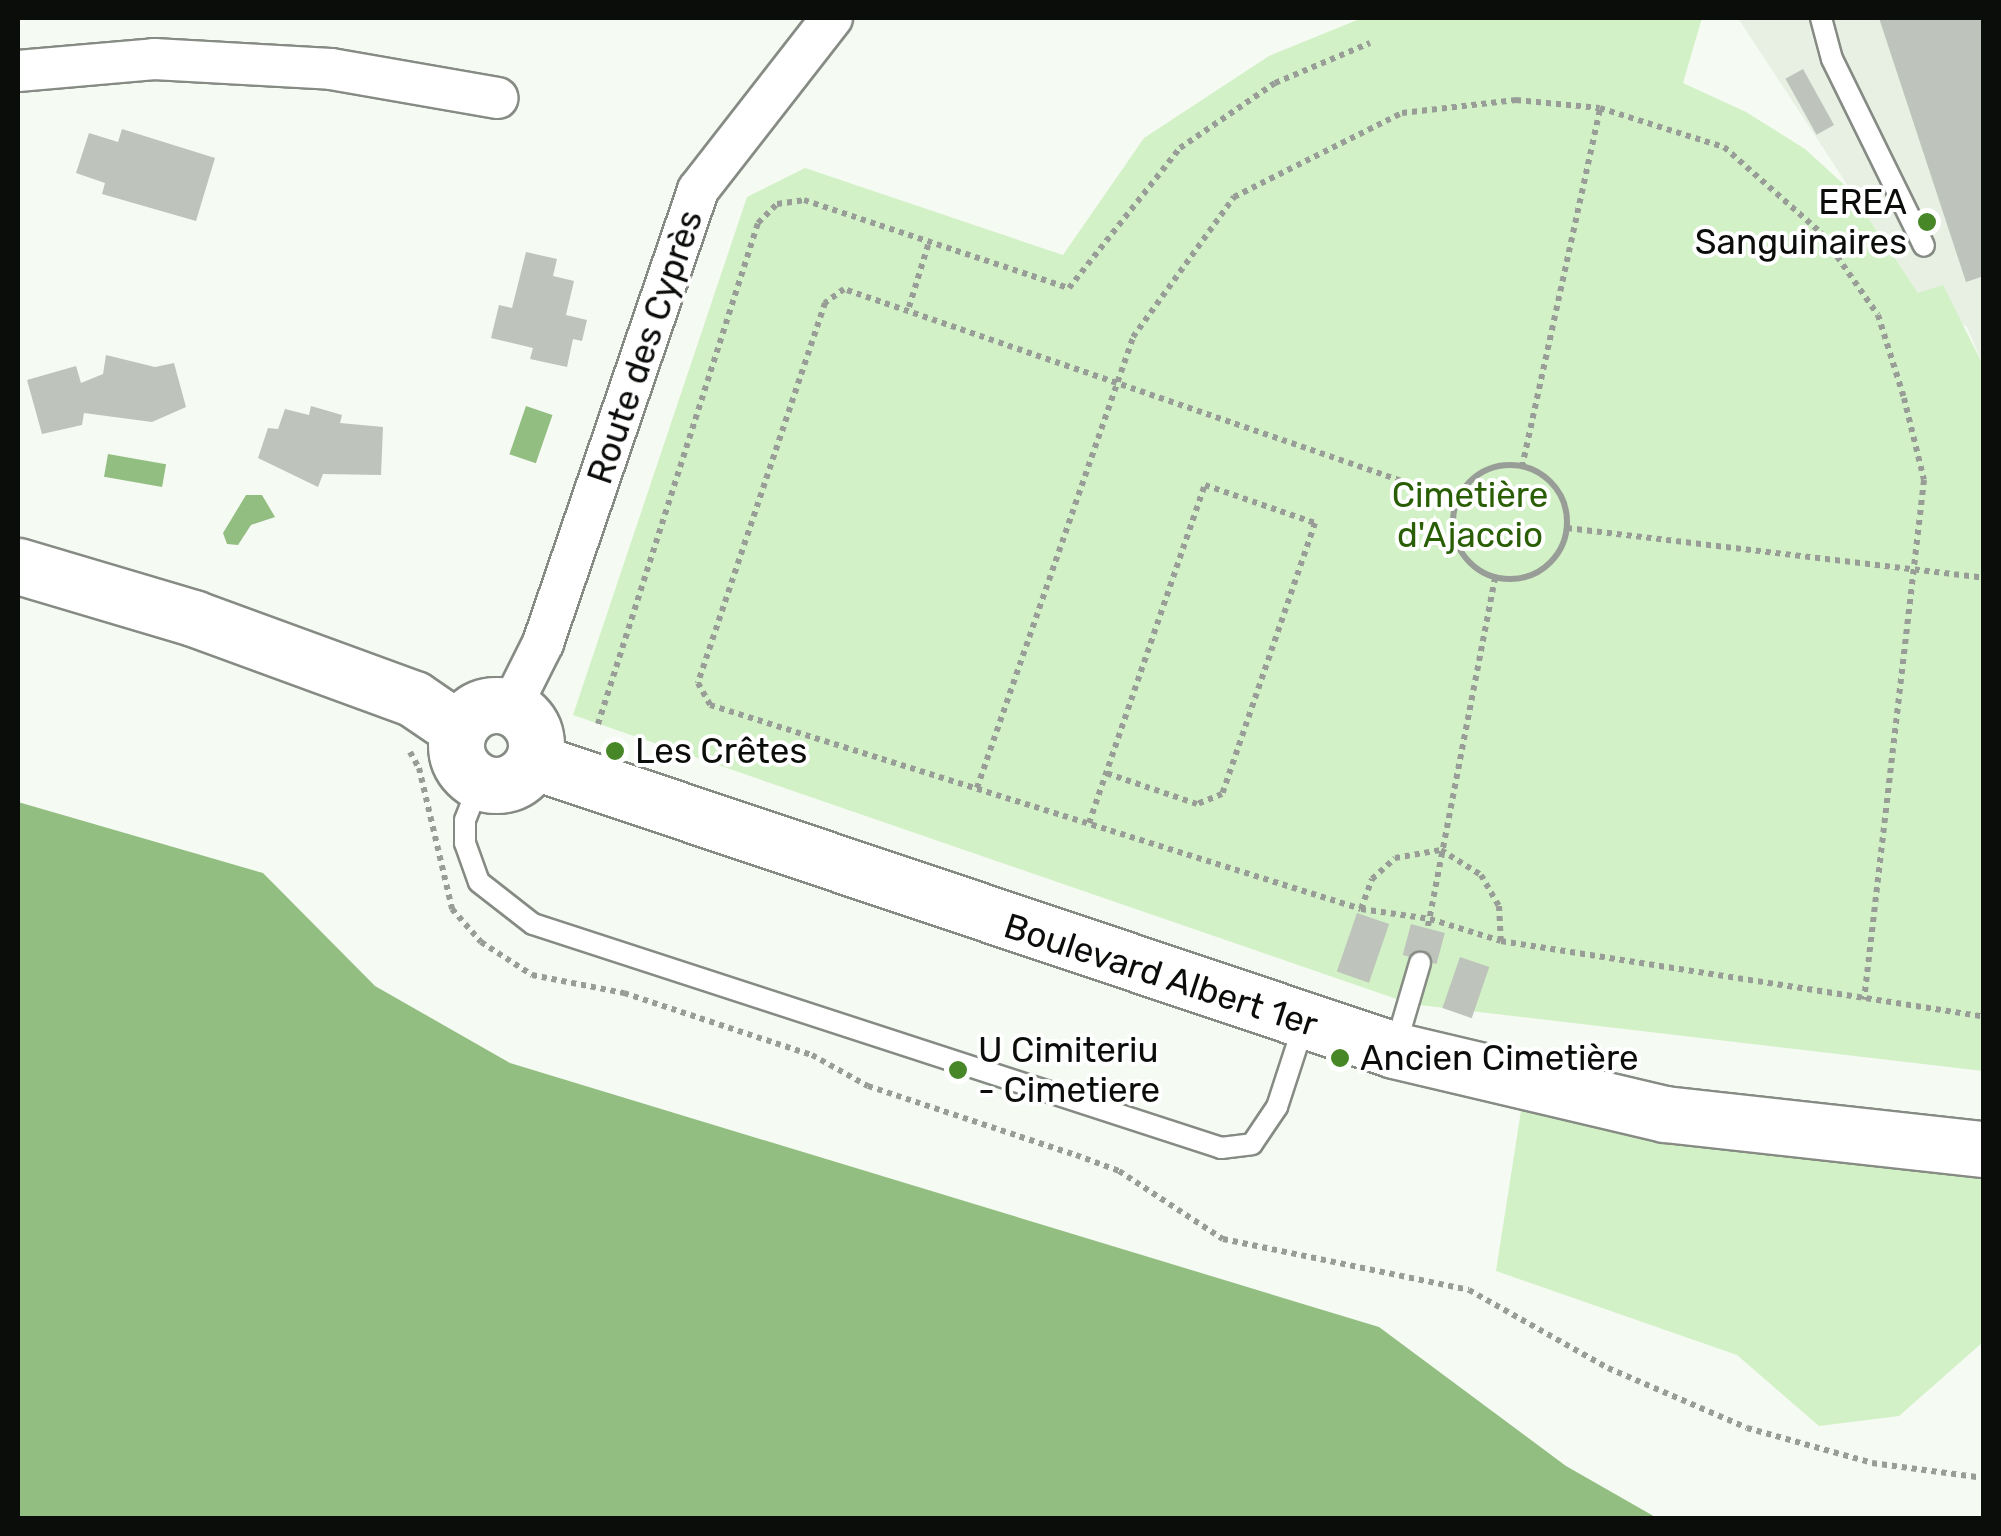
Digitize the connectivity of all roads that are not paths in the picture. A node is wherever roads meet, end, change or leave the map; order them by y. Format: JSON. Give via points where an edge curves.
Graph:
{"nodes":[{"id":1,"x":832,"y":18,"type":"edge"},
{"id":2,"x":1821,"y":18,"type":"edge"},
{"id":3,"x":18,"y":71,"type":"edge"},
{"id":4,"x":498,"y":98,"type":"dead end"},
{"id":5,"x":1924,"y":246,"type":"dead end"},
{"id":6,"x":18,"y":566,"type":"edge"},
{"id":7,"x":512,"y":708,"type":"junction"},
{"id":8,"x":458,"y":729,"type":"junction"},
{"id":9,"x":533,"y":760,"type":"junction"},
{"id":10,"x":480,"y":782,"type":"junction"},
{"id":11,"x":1420,"y":963,"type":"dead end"},
{"id":12,"x":1304,"y":1024,"type":"junction"},
{"id":13,"x":1394,"y":1050,"type":"junction"},
{"id":14,"x":1984,"y":1149,"type":"edge"}],
"edges":[{"from":1,"to":7,"type":"street","name":"Route des Cyprès","via":[[698,190],[543,643]]},
{"from":2,"to":5,"type":"lane","via":[[1832,58]]},
{"from":3,"to":4,"type":"street","via":[[154,59],[331,68]]},
{"from":6,"to":8,"type":"main road","via":[[193,618],[396,692]]},
{"from":7,"to":8,"type":"main road","via":[[474,710]]},
{"from":7,"to":9,"type":"main road","via":[[530,724]]},
{"from":8,"to":10,"type":"main road","via":[[461,766]]},
{"from":9,"to":10,"type":"main road","via":[[505,784]]},
{"from":9,"to":12,"type":"main road","name":"Boulevard Albert 1er"},
{"from":10,"to":12,"type":"lane","via":[[465,820],[465,843],[479,882],[534,924],[1222,1148],[1252,1144],[1277,1106]]},
{"from":11,"to":13,"type":"lane"},
{"from":12,"to":13,"type":"main road","name":"Boulevard Albert 1er"},
{"from":13,"to":14,"type":"main road","name":"Boulevard Albert 1er","via":[[1665,1114]]}]}
